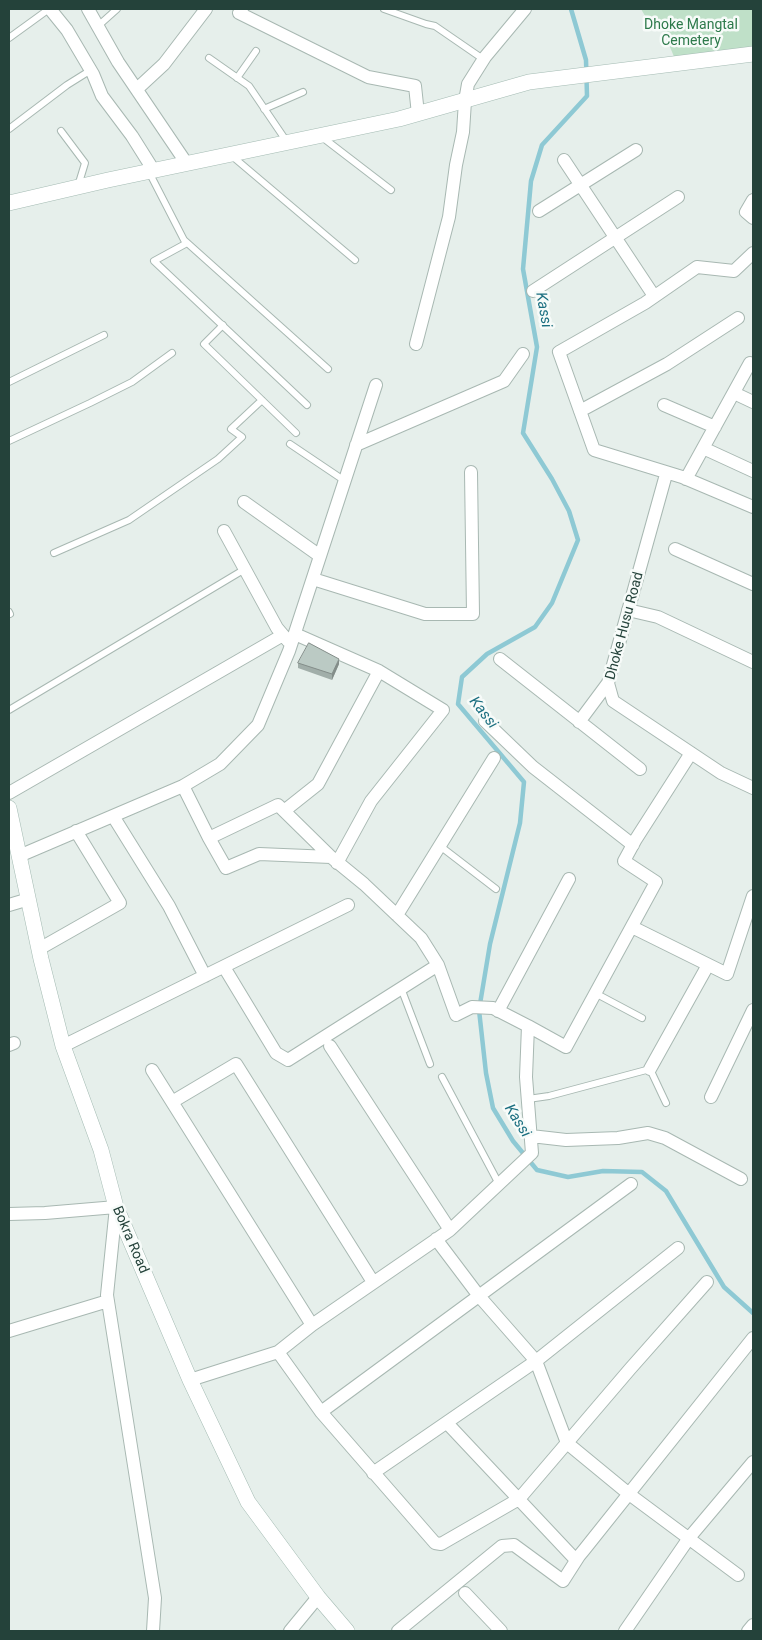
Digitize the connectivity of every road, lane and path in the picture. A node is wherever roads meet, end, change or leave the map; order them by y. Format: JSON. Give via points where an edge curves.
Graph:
{"nodes":[{"id":1,"x":50,"y":9,"type":"edge"},
{"id":2,"x":88,"y":9,"type":"edge"},
{"id":3,"x":117,"y":9,"type":"edge"},
{"id":4,"x":206,"y":9,"type":"edge"},
{"id":5,"x":242,"y":9,"type":"edge"},
{"id":6,"x":384,"y":9,"type":"edge"},
{"id":7,"x":525,"y":9,"type":"edge"},
{"id":8,"x":98,"y":26,"type":"junction"},
{"id":9,"x":9,"y":38,"type":"edge"},
{"id":10,"x":256,"y":51,"type":"dead end"},
{"id":11,"x":753,"y":54,"type":"edge"},
{"id":12,"x":209,"y":58,"type":"dead end"},
{"id":13,"x":483,"y":59,"type":"junction"},
{"id":14,"x":91,"y":70,"type":"junction"},
{"id":15,"x":238,"y":78,"type":"junction"},
{"id":16,"x":137,"y":89,"type":"junction"},
{"id":17,"x":303,"y":92,"type":"dead end"},
{"id":18,"x":465,"y":101,"type":"junction"},
{"id":19,"x":264,"y":109,"type":"junction"},
{"id":20,"x":418,"y":114,"type":"junction"},
{"id":21,"x":9,"y":129,"type":"edge"},
{"id":22,"x":61,"y":131,"type":"dead end"},
{"id":23,"x":321,"y":136,"type":"junction"},
{"id":24,"x":288,"y":143,"type":"junction"},
{"id":25,"x":636,"y":150,"type":"dead end"},
{"id":26,"x":230,"y":155,"type":"junction"},
{"id":27,"x":564,"y":160,"type":"dead end"},
{"id":28,"x":187,"y":164,"type":"junction"},
{"id":29,"x":151,"y":171,"type":"junction"},
{"id":30,"x":580,"y":185,"type":"junction"},
{"id":31,"x":78,"y":187,"type":"junction"},
{"id":32,"x":391,"y":190,"type":"dead end"},
{"id":33,"x":678,"y":197,"type":"dead end"},
{"id":34,"x":753,"y":200,"type":"edge"},
{"id":35,"x":9,"y":203,"type":"edge"},
{"id":36,"x":539,"y":211,"type":"dead end"},
{"id":37,"x":753,"y":218,"type":"edge"},
{"id":38,"x":616,"y":237,"type":"junction"},
{"id":39,"x":187,"y":243,"type":"junction"},
{"id":40,"x":753,"y":253,"type":"edge"},
{"id":41,"x":355,"y":260,"type":"dead end"},
{"id":42,"x":533,"y":291,"type":"dead end"},
{"id":43,"x":654,"y":296,"type":"junction"},
{"id":44,"x":738,"y":318,"type":"dead end"},
{"id":45,"x":223,"y":325,"type":"junction"},
{"id":46,"x":104,"y":335,"type":"dead end"},
{"id":47,"x":416,"y":344,"type":"dead end"},
{"id":48,"x":172,"y":353,"type":"dead end"},
{"id":49,"x":523,"y":354,"type":"dead end"},
{"id":50,"x":750,"y":363,"type":"dead end"},
{"id":51,"x":328,"y":370,"type":"dead end"},
{"id":52,"x":9,"y":382,"type":"edge"},
{"id":53,"x":376,"y":385,"type":"dead end"},
{"id":54,"x":734,"y":393,"type":"junction"},
{"id":55,"x":262,"y":400,"type":"junction"},
{"id":56,"x":753,"y":402,"type":"edge"},
{"id":57,"x":307,"y":405,"type":"dead end"},
{"id":58,"x":664,"y":405,"type":"dead end"},
{"id":59,"x":580,"y":411,"type":"junction"},
{"id":60,"x":715,"y":427,"type":"junction"},
{"id":61,"x":296,"y":433,"type":"dead end"},
{"id":62,"x":9,"y":440,"type":"edge"},
{"id":63,"x":290,"y":444,"type":"dead end"},
{"id":64,"x":356,"y":445,"type":"junction"},
{"id":65,"x":703,"y":448,"type":"junction"},
{"id":66,"x":753,"y":471,"type":"edge"},
{"id":67,"x":471,"y":472,"type":"dead end"},
{"id":68,"x":665,"y":478,"type":"dead end"},
{"id":69,"x":686,"y":479,"type":"junction"},
{"id":70,"x":344,"y":481,"type":"junction"},
{"id":71,"x":244,"y":502,"type":"dead end"},
{"id":72,"x":753,"y":507,"type":"edge"},
{"id":73,"x":224,"y":531,"type":"dead end"},
{"id":74,"x":675,"y":550,"type":"dead end"},
{"id":75,"x":54,"y":553,"type":"dead end"},
{"id":76,"x":320,"y":556,"type":"junction"},
{"id":77,"x":245,"y":569,"type":"junction"},
{"id":78,"x":313,"y":579,"type":"junction"},
{"id":79,"x":753,"y":584,"type":"edge"},
{"id":80,"x":628,"y":610,"type":"junction"},
{"id":81,"x":290,"y":638,"type":"junction"},
{"id":82,"x":500,"y":660,"type":"dead end"},
{"id":83,"x":753,"y":662,"type":"edge"},
{"id":84,"x":379,"y":671,"type":"junction"},
{"id":85,"x":608,"y":683,"type":"junction"},
{"id":86,"x":9,"y":710,"type":"edge"},
{"id":87,"x":485,"y":721,"type":"dead end"},
{"id":88,"x":580,"y":722,"type":"junction"},
{"id":89,"x":692,"y":753,"type":"junction"},
{"id":90,"x":494,"y":758,"type":"dead end"},
{"id":91,"x":640,"y":769,"type":"dead end"},
{"id":92,"x":183,"y":786,"type":"junction"},
{"id":93,"x":753,"y":788,"type":"edge"},
{"id":94,"x":9,"y":793,"type":"edge"},
{"id":95,"x":9,"y":808,"type":"edge"},
{"id":96,"x":284,"y":811,"type":"junction"},
{"id":97,"x":113,"y":816,"type":"junction"},
{"id":98,"x":76,"y":831,"type":"junction"},
{"id":99,"x":209,"y":838,"type":"junction"},
{"id":100,"x":633,"y":845,"type":"junction"},
{"id":101,"x":440,"y":846,"type":"junction"},
{"id":102,"x":19,"y":856,"type":"junction"},
{"id":103,"x":334,"y":860,"type":"junction"},
{"id":104,"x":569,"y":880,"type":"dead end"},
{"id":105,"x":496,"y":889,"type":"dead end"},
{"id":106,"x":753,"y":896,"type":"edge"},
{"id":107,"x":29,"y":899,"type":"junction"},
{"id":108,"x":9,"y":905,"type":"edge"},
{"id":109,"x":348,"y":905,"type":"dead end"},
{"id":110,"x":397,"y":915,"type":"junction"},
{"id":111,"x":632,"y":927,"type":"junction"},
{"id":112,"x":39,"y":949,"type":"junction"},
{"id":113,"x":438,"y":965,"type":"junction"},
{"id":114,"x":708,"y":965,"type":"junction"},
{"id":115,"x":224,"y":967,"type":"junction"},
{"id":116,"x":205,"y":976,"type":"junction"},
{"id":117,"x":401,"y":988,"type":"junction"},
{"id":118,"x":596,"y":993,"type":"junction"},
{"id":119,"x":753,"y":1010,"type":"edge"},
{"id":120,"x":498,"y":1011,"type":"junction"},
{"id":121,"x":642,"y":1018,"type":"dead end"},
{"id":122,"x":528,"y":1026,"type":"junction"},
{"id":123,"x":63,"y":1046,"type":"junction"},
{"id":124,"x":330,"y":1046,"type":"dead end"},
{"id":125,"x":430,"y":1064,"type":"dead end"},
{"id":126,"x":650,"y":1069,"type":"junction"},
{"id":127,"x":152,"y":1070,"type":"dead end"},
{"id":128,"x":442,"y":1077,"type":"dead end"},
{"id":129,"x":711,"y":1097,"type":"dead end"},
{"id":130,"x":528,"y":1099,"type":"junction"},
{"id":131,"x":172,"y":1102,"type":"junction"},
{"id":132,"x":666,"y":1103,"type":"dead end"},
{"id":133,"x":531,"y":1136,"type":"junction"},
{"id":134,"x":741,"y":1179,"type":"dead end"},
{"id":135,"x":499,"y":1184,"type":"junction"},
{"id":136,"x":631,"y":1184,"type":"dead end"},
{"id":137,"x":116,"y":1207,"type":"junction"},
{"id":138,"x":9,"y":1214,"type":"edge"},
{"id":139,"x":450,"y":1230,"type":"junction"},
{"id":140,"x":436,"y":1239,"type":"junction"},
{"id":141,"x":678,"y":1248,"type":"dead end"},
{"id":142,"x":374,"y":1282,"type":"junction"},
{"id":143,"x":707,"y":1282,"type":"dead end"},
{"id":144,"x":479,"y":1296,"type":"junction"},
{"id":145,"x":108,"y":1301,"type":"junction"},
{"id":146,"x":312,"y":1325,"type":"junction"},
{"id":147,"x":9,"y":1331,"type":"edge"},
{"id":148,"x":753,"y":1338,"type":"edge"},
{"id":149,"x":278,"y":1352,"type":"junction"},
{"id":150,"x":536,"y":1361,"type":"junction"},
{"id":151,"x":190,"y":1380,"type":"junction"},
{"id":152,"x":321,"y":1412,"type":"junction"},
{"id":153,"x":447,"y":1423,"type":"junction"},
{"id":154,"x":567,"y":1443,"type":"junction"},
{"id":155,"x":753,"y":1462,"type":"edge"},
{"id":156,"x":373,"y":1473,"type":"junction"},
{"id":157,"x":629,"y":1494,"type":"junction"},
{"id":158,"x":519,"y":1498,"type":"junction"},
{"id":159,"x":689,"y":1538,"type":"junction"},
{"id":160,"x":579,"y":1556,"type":"junction"},
{"id":161,"x":738,"y":1575,"type":"dead end"},
{"id":162,"x":465,"y":1593,"type":"dead end"},
{"id":163,"x":318,"y":1597,"type":"junction"},
{"id":164,"x":753,"y":1625,"type":"edge"},
{"id":165,"x":154,"y":1631,"type":"edge"},
{"id":166,"x":290,"y":1631,"type":"edge"},
{"id":167,"x":347,"y":1631,"type":"edge"},
{"id":168,"x":398,"y":1631,"type":"edge"},
{"id":169,"x":501,"y":1631,"type":"edge"},
{"id":170,"x":626,"y":1631,"type":"edge"},
{"id":171,"x":748,"y":1631,"type":"edge"}],
"edges":[{"from":1,"to":9,"type":"lane"},
{"from":1,"to":14,"type":"street"},
{"from":2,"to":8,"type":"street"},
{"from":3,"to":8,"type":"lane"},
{"from":4,"to":16,"type":"street","via":[[164,64]]},
{"from":5,"to":20,"type":"street","via":[[239,13],[368,77],[415,86]]},
{"from":6,"to":13,"type":"lane","via":[[435,26]]},
{"from":7,"to":13,"type":"street"},
{"from":8,"to":16,"type":"street"},
{"from":10,"to":15,"type":"lane"},
{"from":11,"to":18,"type":"street","via":[[529,82]]},
{"from":12,"to":15,"type":"lane"},
{"from":13,"to":18,"type":"street","via":[[468,84]]},
{"from":14,"to":21,"type":"lane"},
{"from":14,"to":29,"type":"street","via":[[102,96],[132,136]]},
{"from":15,"to":19,"type":"lane","via":[[249,86]]},
{"from":16,"to":28,"type":"street"},
{"from":17,"to":19,"type":"lane"},
{"from":18,"to":20,"type":"street"},
{"from":18,"to":47,"type":"street","via":[[449,216]]},
{"from":19,"to":24,"type":"lane"},
{"from":20,"to":23,"type":"street"},
{"from":22,"to":31,"type":"lane","via":[[85,163]]},
{"from":23,"to":24,"type":"street"},
{"from":23,"to":32,"type":"lane"},
{"from":24,"to":26,"type":"street"},
{"from":25,"to":30,"type":"street"},
{"from":26,"to":28,"type":"street"},
{"from":26,"to":41,"type":"lane"},
{"from":27,"to":30,"type":"street"},
{"from":28,"to":29,"type":"street"},
{"from":29,"to":31,"type":"street"},
{"from":29,"to":39,"type":"lane"},
{"from":30,"to":36,"type":"street"},
{"from":30,"to":38,"type":"street"},
{"from":31,"to":35,"type":"street"},
{"from":33,"to":38,"type":"street"},
{"from":34,"to":37,"type":"street","via":[[746,212]]},
{"from":38,"to":42,"type":"street"},
{"from":38,"to":43,"type":"street"},
{"from":39,"to":45,"type":"lane","via":[[154,260]]},
{"from":39,"to":51,"type":"lane"},
{"from":40,"to":43,"type":"street","via":[[734,271],[697,268]]},
{"from":43,"to":59,"type":"street","via":[[558,352]]},
{"from":44,"to":59,"type":"street","via":[[667,364]]},
{"from":45,"to":55,"type":"lane","via":[[204,344]]},
{"from":45,"to":57,"type":"lane"},
{"from":46,"to":52,"type":"lane"},
{"from":48,"to":62,"type":"lane","via":[[132,382]]},
{"from":49,"to":64,"type":"street","via":[[504,381]]},
{"from":50,"to":54,"type":"street"},
{"from":53,"to":64,"type":"street"},
{"from":54,"to":56,"type":"street"},
{"from":54,"to":60,"type":"street"},
{"from":55,"to":61,"type":"lane"},
{"from":55,"to":75,"type":"lane","via":[[231,429],[242,437],[218,459],[129,520]]},
{"from":58,"to":60,"type":"street"},
{"from":59,"to":69,"type":"street","via":[[594,450]]},
{"from":60,"to":65,"type":"street"},
{"from":63,"to":70,"type":"lane"},
{"from":64,"to":70,"type":"street"},
{"from":65,"to":66,"type":"street"},
{"from":65,"to":69,"type":"street"},
{"from":67,"to":78,"type":"street","via":[[473,614],[425,614]]},
{"from":68,"to":80,"type":"street","name":"Dhoke Husu Road"},
{"from":69,"to":72,"type":"street"},
{"from":70,"to":76,"type":"street"},
{"from":71,"to":76,"type":"street"},
{"from":73,"to":77,"type":"street"},
{"from":74,"to":79,"type":"street"},
{"from":76,"to":78,"type":"street"},
{"from":77,"to":81,"type":"street","via":[[277,628]]},
{"from":77,"to":86,"type":"lane"},
{"from":78,"to":81,"type":"street"},
{"from":80,"to":83,"type":"street","via":[[658,617]]},
{"from":80,"to":85,"type":"street","name":"Dhoke Husu Road"},
{"from":81,"to":84,"type":"street"},
{"from":81,"to":92,"type":"street","via":[[258,726],[220,764]]},
{"from":81,"to":94,"type":"street"},
{"from":82,"to":88,"type":"street"},
{"from":84,"to":96,"type":"street","via":[[318,784]]},
{"from":84,"to":103,"type":"street","via":[[443,710],[371,801]]},
{"from":85,"to":88,"type":"street"},
{"from":85,"to":89,"type":"street","name":"Dhoke Husu Road","via":[[613,701]]},
{"from":87,"to":100,"type":"street","via":[[534,767]]},
{"from":88,"to":91,"type":"street"},
{"from":89,"to":93,"type":"street","name":"Dhoke Husu Road","via":[[721,773]]},
{"from":89,"to":100,"type":"street"},
{"from":90,"to":101,"type":"street"},
{"from":92,"to":97,"type":"street"},
{"from":92,"to":99,"type":"street"},
{"from":95,"to":102,"type":"street","name":"Bokra Road"},
{"from":96,"to":99,"type":"street","via":[[278,805]]},
{"from":96,"to":103,"type":"street"},
{"from":97,"to":98,"type":"street"},
{"from":97,"to":116,"type":"street","via":[[169,906]]},
{"from":98,"to":102,"type":"street"},
{"from":98,"to":112,"type":"street","via":[[120,903]]},
{"from":99,"to":103,"type":"street","via":[[226,868],[260,854]]},
{"from":100,"to":111,"type":"street","via":[[624,861],[656,882]]},
{"from":101,"to":105,"type":"lane"},
{"from":101,"to":110,"type":"street"},
{"from":102,"to":107,"type":"street","name":"Bokra Road"},
{"from":103,"to":110,"type":"street"},
{"from":104,"to":120,"type":"street"},
{"from":106,"to":114,"type":"street","via":[[727,974]]},
{"from":107,"to":108,"type":"street"},
{"from":107,"to":112,"type":"street","name":"Bokra Road"},
{"from":109,"to":115,"type":"street"},
{"from":110,"to":113,"type":"street","via":[[421,938]]},
{"from":111,"to":114,"type":"street"},
{"from":111,"to":118,"type":"street"},
{"from":112,"to":123,"type":"street","name":"Bokra Road"},
{"from":113,"to":117,"type":"street"},
{"from":113,"to":120,"type":"street","via":[[456,1015],[472,1007]]},
{"from":114,"to":126,"type":"street"},
{"from":115,"to":116,"type":"street"},
{"from":115,"to":117,"type":"street","via":[[276,1053],[288,1060]]},
{"from":116,"to":123,"type":"street"},
{"from":117,"to":125,"type":"lane"},
{"from":118,"to":121,"type":"lane"},
{"from":118,"to":122,"type":"street","via":[[566,1047]]},
{"from":119,"to":129,"type":"street"},
{"from":120,"to":122,"type":"street"},
{"from":122,"to":130,"type":"street"},
{"from":123,"to":137,"type":"street","name":"Bokra Road","via":[[101,1150]]},
{"from":124,"to":139,"type":"street"},
{"from":126,"to":130,"type":"lane"},
{"from":126,"to":132,"type":"lane"},
{"from":127,"to":131,"type":"street"},
{"from":128,"to":135,"type":"lane"},
{"from":130,"to":133,"type":"street"},
{"from":131,"to":142,"type":"street","via":[[236,1064]]},
{"from":131,"to":146,"type":"street"},
{"from":133,"to":134,"type":"street","via":[[566,1140],[648,1133],[665,1138]]},
{"from":133,"to":135,"type":"street","via":[[532,1153]]},
{"from":135,"to":139,"type":"street"},
{"from":136,"to":144,"type":"street"},
{"from":137,"to":138,"type":"street"},
{"from":137,"to":145,"type":"street"},
{"from":137,"to":151,"type":"street","name":"Bokra Road"},
{"from":139,"to":140,"type":"street"},
{"from":140,"to":142,"type":"street"},
{"from":140,"to":144,"type":"street"},
{"from":141,"to":150,"type":"street"},
{"from":142,"to":146,"type":"street"},
{"from":143,"to":154,"type":"street"},
{"from":144,"to":150,"type":"street"},
{"from":144,"to":152,"type":"street"},
{"from":145,"to":147,"type":"street"},
{"from":145,"to":165,"type":"street","via":[[155,1598]]},
{"from":146,"to":149,"type":"street"},
{"from":148,"to":157,"type":"street"},
{"from":149,"to":151,"type":"street"},
{"from":149,"to":152,"type":"street"},
{"from":150,"to":153,"type":"street"},
{"from":150,"to":154,"type":"street"},
{"from":151,"to":163,"type":"street","name":"Bokra Road","via":[[248,1502]]},
{"from":152,"to":156,"type":"street"},
{"from":153,"to":156,"type":"street"},
{"from":153,"to":158,"type":"street"},
{"from":154,"to":157,"type":"street"},
{"from":154,"to":158,"type":"street"},
{"from":155,"to":159,"type":"street"},
{"from":156,"to":158,"type":"street","via":[[435,1543],[442,1544]]},
{"from":157,"to":159,"type":"street"},
{"from":157,"to":160,"type":"street"},
{"from":158,"to":160,"type":"street","via":[[568,1554],[574,1558]]},
{"from":159,"to":161,"type":"street"},
{"from":159,"to":170,"type":"street"},
{"from":160,"to":168,"type":"street","via":[[563,1581],[514,1545],[502,1546]]},
{"from":162,"to":169,"type":"street"},
{"from":163,"to":166,"type":"street"},
{"from":163,"to":167,"type":"street","name":"Bokra Road"},
{"from":164,"to":171,"type":"street"}]}
